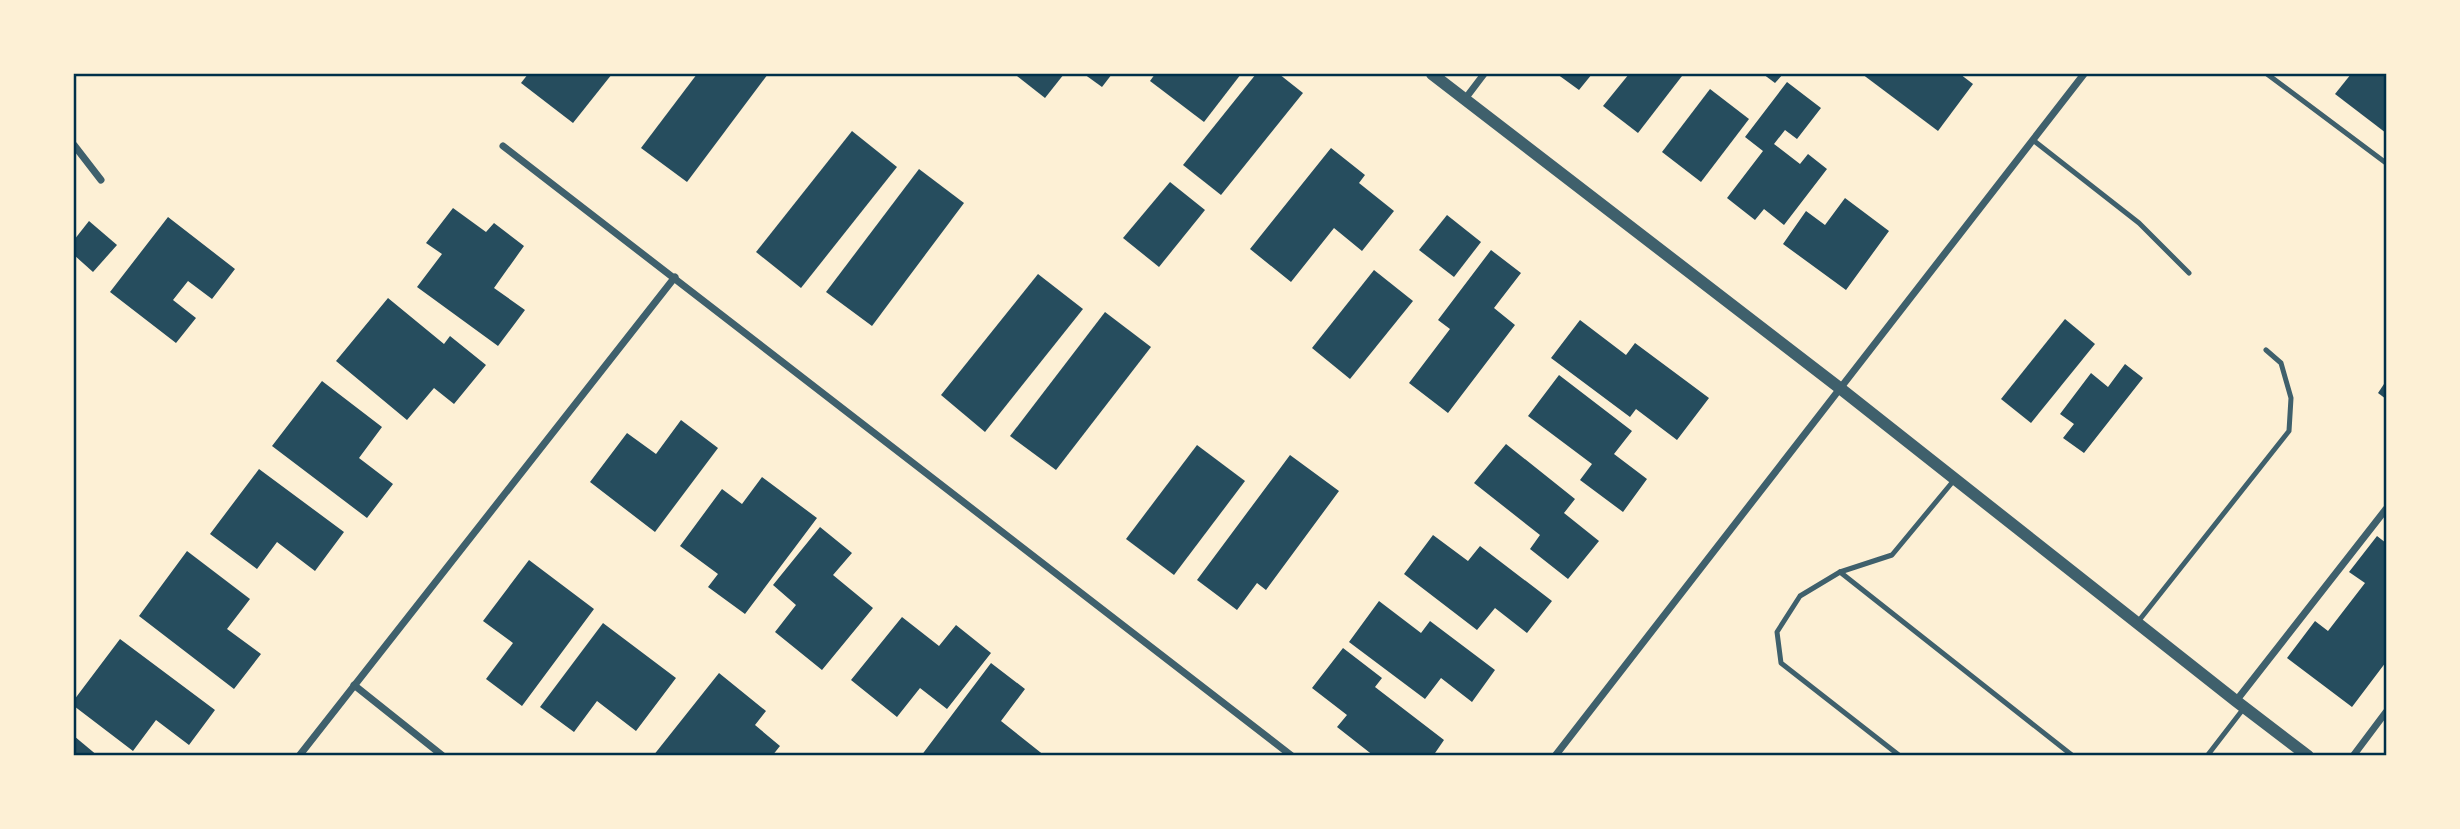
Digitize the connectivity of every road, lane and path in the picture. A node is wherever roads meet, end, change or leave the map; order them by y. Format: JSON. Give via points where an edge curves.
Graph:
{"nodes":[{"id":1,"x":1432,"y":74,"type":"edge"},
{"id":2,"x":1484,"y":74,"type":"edge"},
{"id":3,"x":2084,"y":74,"type":"edge"},
{"id":4,"x":2267,"y":74,"type":"edge"},
{"id":5,"x":1465,"y":99,"type":"junction"},
{"id":6,"x":2033,"y":140,"type":"junction"},
{"id":7,"x":74,"y":145,"type":"edge"},
{"id":8,"x":503,"y":146,"type":"dead end"},
{"id":9,"x":2386,"y":163,"type":"edge"},
{"id":10,"x":101,"y":180,"type":"dead end"},
{"id":11,"x":2189,"y":273,"type":"dead end"},
{"id":12,"x":675,"y":277,"type":"junction"},
{"id":13,"x":2266,"y":350,"type":"dead end"},
{"id":14,"x":1841,"y":389,"type":"junction"},
{"id":15,"x":1955,"y":479,"type":"junction"},
{"id":16,"x":2386,"y":509,"type":"edge"},
{"id":17,"x":1840,"y":572,"type":"junction"},
{"id":18,"x":2137,"y":623,"type":"junction"},
{"id":19,"x":354,"y":685,"type":"junction"},
{"id":20,"x":2240,"y":704,"type":"junction"},
{"id":21,"x":2386,"y":712,"type":"edge"},
{"id":22,"x":299,"y":755,"type":"edge"},
{"id":23,"x":443,"y":755,"type":"edge"},
{"id":24,"x":1292,"y":755,"type":"edge"},
{"id":25,"x":1555,"y":755,"type":"edge"},
{"id":26,"x":1900,"y":755,"type":"edge"},
{"id":27,"x":2073,"y":755,"type":"edge"},
{"id":28,"x":2207,"y":755,"type":"edge"},
{"id":29,"x":2308,"y":755,"type":"edge"},
{"id":30,"x":2353,"y":755,"type":"edge"}],
"edges":[{"from":1,"to":5,"type":"street"},
{"from":2,"to":5,"type":"street"},
{"from":3,"to":6,"type":"street"},
{"from":4,"to":9,"type":"lane"},
{"from":5,"to":14,"type":"street"},
{"from":6,"to":11,"type":"lane","via":[[2139,223]]},
{"from":6,"to":14,"type":"street"},
{"from":7,"to":10,"type":"street"},
{"from":8,"to":12,"type":"street"},
{"from":12,"to":19,"type":"street"},
{"from":12,"to":24,"type":"street"},
{"from":13,"to":18,"type":"lane","via":[[2281,363],[2291,398],[2289,431]]},
{"from":14,"to":15,"type":"street"},
{"from":14,"to":25,"type":"street"},
{"from":15,"to":17,"type":"lane","via":[[1892,555]]},
{"from":15,"to":18,"type":"street"},
{"from":16,"to":20,"type":"street"},
{"from":17,"to":26,"type":"lane","via":[[1800,596],[1777,632],[1781,663]]},
{"from":17,"to":27,"type":"lane"},
{"from":18,"to":20,"type":"street"},
{"from":19,"to":22,"type":"street"},
{"from":19,"to":23,"type":"street"},
{"from":20,"to":28,"type":"lane"},
{"from":20,"to":29,"type":"street"},
{"from":21,"to":30,"type":"street"}]}
